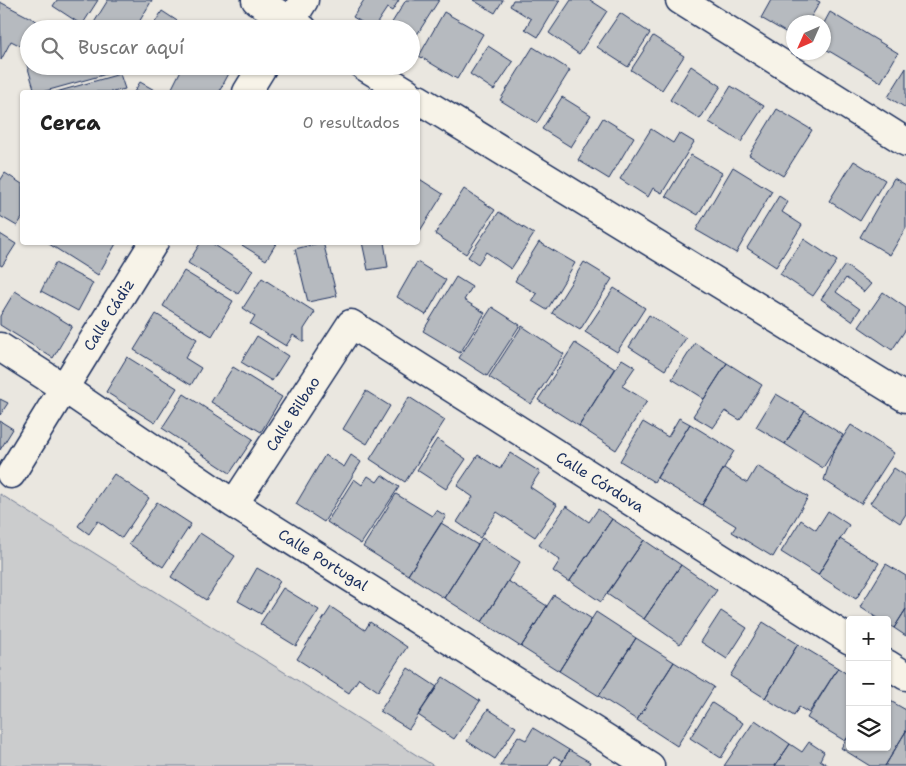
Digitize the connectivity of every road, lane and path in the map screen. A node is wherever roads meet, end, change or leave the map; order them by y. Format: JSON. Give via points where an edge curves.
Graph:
{"nodes":[{"id":1,"x":256,"y":0,"type":"edge"},
{"id":2,"x":680,"y":0,"type":"edge"},
{"id":3,"x":296,"y":20,"type":"edge"},
{"id":4,"x":257,"y":75,"type":"edge"},
{"id":5,"x":379,"y":75,"type":"edge"},
{"id":6,"x":248,"y":90,"type":"edge"},
{"id":7,"x":404,"y":90,"type":"edge"},
{"id":8,"x":420,"y":100,"type":"edge"},
{"id":9,"x":906,"y":142,"type":"edge"},
{"id":10,"x":152,"y":245,"type":"edge"},
{"id":11,"x":351,"y":324,"type":"joint"},
{"id":12,"x":0,"y":348,"type":"edge"},
{"id":13,"x":64,"y":388,"type":"junction"},
{"id":14,"x":906,"y":398,"type":"edge"},
{"id":15,"x":11,"y":474,"type":"dead end"},
{"id":16,"x":234,"y":504,"type":"junction"},
{"id":17,"x":846,"y":637,"type":"edge"},
{"id":18,"x":891,"y":667,"type":"edge"},
{"id":19,"x":906,"y":676,"type":"edge"},
{"id":20,"x":650,"y":766,"type":"edge"}],
"edges":[{"from":1,"to":3,"type":"street"},
{"from":2,"to":9,"type":"street"},
{"from":4,"to":6,"type":"street"},
{"from":5,"to":7,"type":"street"},
{"from":8,"to":14,"type":"street"},
{"from":10,"to":13,"type":"street","name":"Calle Cádiz"},
{"from":11,"to":16,"type":"street","name":"Calle Bilbao"},
{"from":11,"to":17,"type":"street","name":"Calle Córdova"},
{"from":12,"to":13,"type":"street","name":"Calle Portugal"},
{"from":13,"to":15,"type":"street","name":"Calle Cádiz"},
{"from":13,"to":16,"type":"street","name":"Calle Portugal"},
{"from":16,"to":20,"type":"street","name":"Calle Portugal"},
{"from":18,"to":19,"type":"street"}]}
